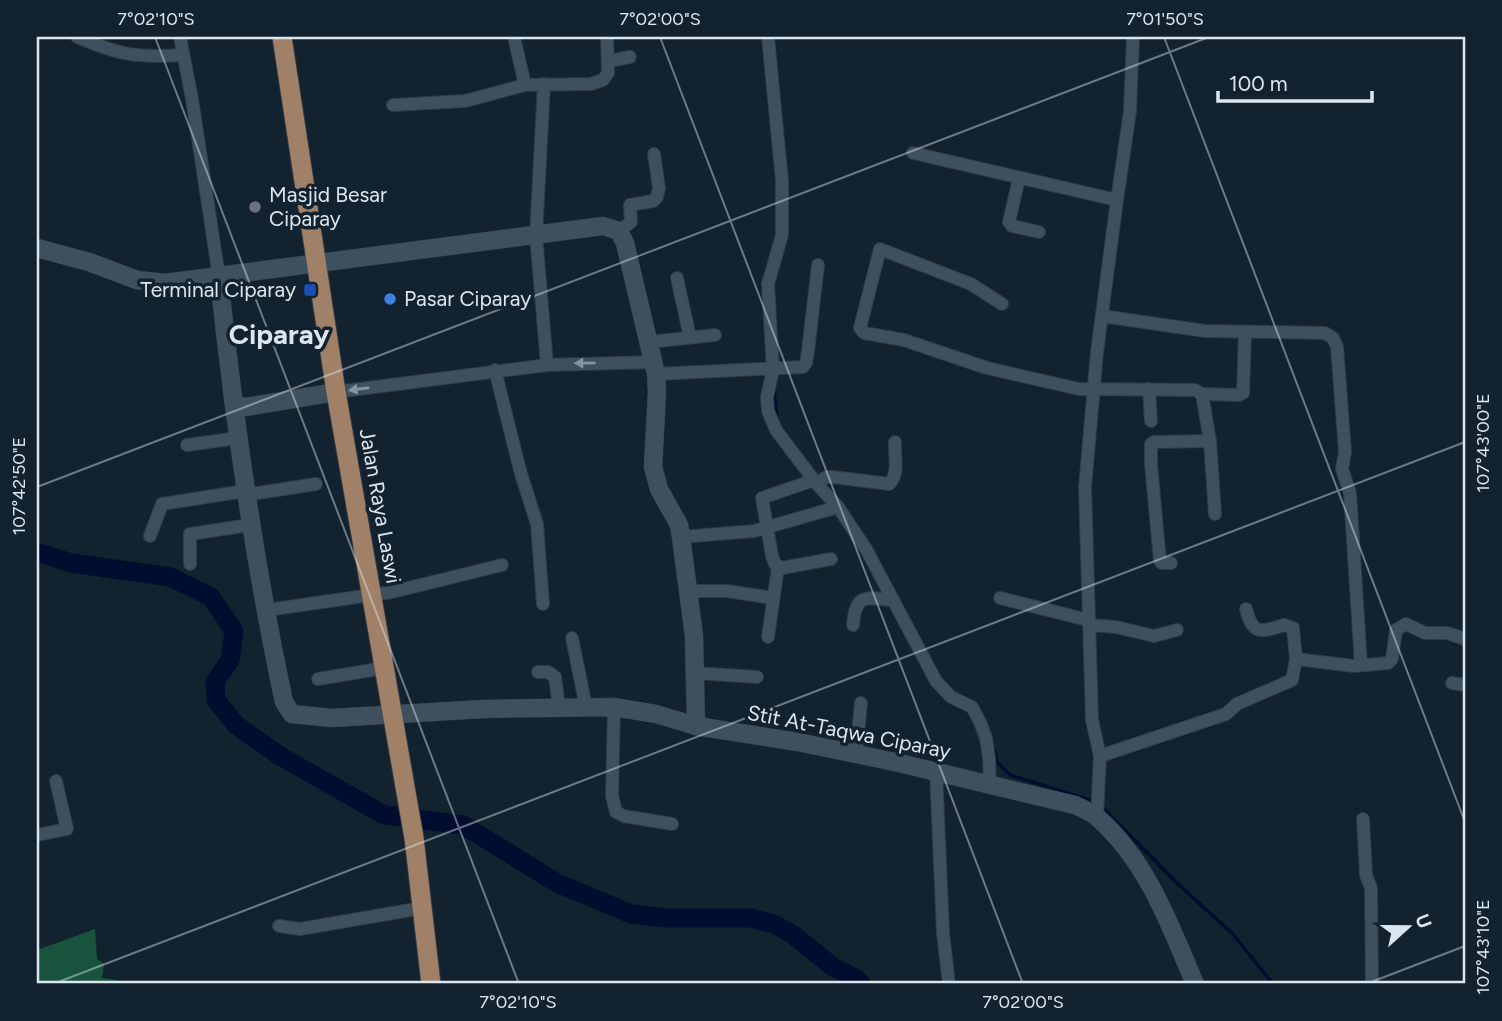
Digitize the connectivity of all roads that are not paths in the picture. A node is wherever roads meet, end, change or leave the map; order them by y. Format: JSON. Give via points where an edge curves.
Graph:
{"nodes":[{"id":1,"x":77,"y":37,"type":"edge"},
{"id":2,"x":180,"y":37,"type":"edge"},
{"id":3,"x":282,"y":37,"type":"edge"},
{"id":4,"x":514,"y":37,"type":"edge"},
{"id":5,"x":607,"y":37,"type":"edge"},
{"id":6,"x":768,"y":37,"type":"edge"},
{"id":7,"x":1133,"y":37,"type":"edge"},
{"id":8,"x":183,"y":55,"type":"junction"},
{"id":9,"x":630,"y":57,"type":"dead end"},
{"id":10,"x":609,"y":61,"type":"junction"},
{"id":11,"x":544,"y":84,"type":"junction"},
{"id":12,"x":525,"y":85,"type":"junction"},
{"id":13,"x":393,"y":105,"type":"dead end"},
{"id":14,"x":913,"y":153,"type":"dead end"},
{"id":15,"x":654,"y":154,"type":"dead end"},
{"id":16,"x":1019,"y":178,"type":"junction"},
{"id":17,"x":1117,"y":201,"type":"junction"},
{"id":18,"x":620,"y":231,"type":"junction"},
{"id":19,"x":1039,"y":232,"type":"dead end"},
{"id":20,"x":536,"y":235,"type":"junction"},
{"id":21,"x":37,"y":248,"type":"edge"},
{"id":22,"x":315,"y":263,"type":"junction"},
{"id":23,"x":818,"y":265,"type":"dead end"},
{"id":24,"x":219,"y":277,"type":"junction"},
{"id":25,"x":677,"y":278,"type":"dead end"},
{"id":26,"x":1002,"y":304,"type":"dead end"},
{"id":27,"x":1102,"y":316,"type":"junction"},
{"id":28,"x":1245,"y":332,"type":"junction"},
{"id":29,"x":715,"y":335,"type":"dead end"},
{"id":30,"x":690,"y":337,"type":"junction"},
{"id":31,"x":649,"y":342,"type":"junction"},
{"id":32,"x":547,"y":365,"type":"junction"},
{"id":33,"x":655,"y":368,"type":"junction"},
{"id":34,"x":495,"y":370,"type":"junction"},
{"id":35,"x":773,"y":370,"type":"junction"},
{"id":36,"x":1093,"y":389,"type":"junction"},
{"id":37,"x":1149,"y":389,"type":"junction"},
{"id":38,"x":336,"y":392,"type":"junction"},
{"id":39,"x":1202,"y":394,"type":"junction"},
{"id":40,"x":233,"y":401,"type":"junction"},
{"id":41,"x":1151,"y":421,"type":"dead end"},
{"id":42,"x":238,"y":438,"type":"junction"},
{"id":43,"x":894,"y":442,"type":"dead end"},
{"id":44,"x":1210,"y":442,"type":"junction"},
{"id":45,"x":187,"y":444,"type":"dead end"},
{"id":46,"x":819,"y":480,"type":"junction"},
{"id":47,"x":316,"y":484,"type":"dead end"},
{"id":48,"x":245,"y":493,"type":"junction"},
{"id":49,"x":838,"y":507,"type":"junction"},
{"id":50,"x":1215,"y":514,"type":"dead end"},
{"id":51,"x":250,"y":525,"type":"junction"},
{"id":52,"x":768,"y":528,"type":"junction"},
{"id":53,"x":150,"y":536,"type":"dead end"},
{"id":54,"x":681,"y":537,"type":"junction"},
{"id":55,"x":831,"y":559,"type":"dead end"},
{"id":56,"x":1171,"y":564,"type":"dead end"},
{"id":57,"x":190,"y":565,"type":"dead end"},
{"id":58,"x":502,"y":565,"type":"dead end"},
{"id":59,"x":778,"y":567,"type":"junction"},
{"id":60,"x":688,"y":591,"type":"junction"},
{"id":61,"x":372,"y":593,"type":"junction"},
{"id":62,"x":773,"y":598,"type":"junction"},
{"id":63,"x":1000,"y":598,"type":"dead end"},
{"id":64,"x":891,"y":600,"type":"junction"},
{"id":65,"x":543,"y":604,"type":"dead end"},
{"id":66,"x":1246,"y":609,"type":"dead end"},
{"id":67,"x":267,"y":610,"type":"junction"},
{"id":68,"x":1088,"y":622,"type":"junction"},
{"id":69,"x":853,"y":625,"type":"dead end"},
{"id":70,"x":1177,"y":630,"type":"dead end"},
{"id":71,"x":768,"y":637,"type":"dead end"},
{"id":72,"x":572,"y":638,"type":"dead end"},
{"id":73,"x":1465,"y":639,"type":"edge"},
{"id":74,"x":1296,"y":659,"type":"junction"},
{"id":75,"x":1360,"y":665,"type":"junction"},
{"id":76,"x":384,"y":668,"type":"junction"},
{"id":77,"x":538,"y":673,"type":"dead end"},
{"id":78,"x":695,"y":673,"type":"junction"},
{"id":79,"x":757,"y":677,"type":"dead end"},
{"id":80,"x":318,"y":679,"type":"dead end"},
{"id":81,"x":861,"y":703,"type":"dead end"},
{"id":82,"x":559,"y":707,"type":"junction"},
{"id":83,"x":586,"y":707,"type":"junction"},
{"id":84,"x":614,"y":707,"type":"junction"},
{"id":85,"x":392,"y":715,"type":"junction"},
{"id":86,"x":696,"y":726,"type":"junction"},
{"id":87,"x":856,"y":754,"type":"junction"},
{"id":88,"x":1100,"y":756,"type":"junction"},
{"id":89,"x":936,"y":771,"type":"junction"},
{"id":90,"x":56,"y":781,"type":"dead end"},
{"id":91,"x":990,"y":785,"type":"junction"},
{"id":92,"x":1097,"y":816,"type":"junction"},
{"id":93,"x":1363,"y":819,"type":"dead end"},
{"id":94,"x":672,"y":824,"type":"dead end"},
{"id":95,"x":37,"y":835,"type":"edge"},
{"id":96,"x":422,"y":908,"type":"junction"},
{"id":97,"x":279,"y":926,"type":"dead end"},
{"id":98,"x":431,"y":984,"type":"edge"},
{"id":99,"x":949,"y":984,"type":"edge"},
{"id":100,"x":1195,"y":984,"type":"edge"},
{"id":101,"x":1372,"y":984,"type":"edge"}],
"edges":[{"from":1,"to":8,"type":"street","via":[[125,55]]},
{"from":2,"to":8,"type":"street"},
{"from":3,"to":22,"type":"main road","name":"Jalan Raya Laswi"},
{"from":4,"to":12,"type":"street"},
{"from":5,"to":10,"type":"street"},
{"from":6,"to":35,"type":"street","via":[[782,181],[782,235],[768,284]]},
{"from":7,"to":17,"type":"street","via":[[1130,111]]},
{"from":8,"to":24,"type":"street"},
{"from":9,"to":10,"type":"street"},
{"from":10,"to":11,"type":"street","via":[[607,76],[598,82]]},
{"from":11,"to":12,"type":"street"},
{"from":11,"to":20,"type":"street"},
{"from":12,"to":13,"type":"street","via":[[466,101]]},
{"from":14,"to":16,"type":"street"},
{"from":15,"to":18,"type":"street","via":[[657,197],[630,205],[631,222]]},
{"from":16,"to":17,"type":"street"},
{"from":16,"to":19,"type":"street","via":[[1009,222]]},
{"from":17,"to":27,"type":"street"},
{"from":18,"to":20,"type":"main road","via":[[603,226]]},
{"from":18,"to":31,"type":"main road"},
{"from":20,"to":22,"type":"main road"},
{"from":20,"to":32,"type":"street"},
{"from":21,"to":24,"type":"main road","via":[[152,283]]},
{"from":22,"to":24,"type":"main road"},
{"from":22,"to":38,"type":"main road","name":"Jalan Raya Laswi"},
{"from":23,"to":35,"type":"street","via":[[806,363],[799,369]]},
{"from":24,"to":40,"type":"main road"},
{"from":25,"to":30,"type":"street"},
{"from":26,"to":36,"type":"street","via":[[971,284],[880,249],[859,325],[864,333],[904,340],[987,368]]},
{"from":27,"to":28,"type":"street","via":[[1195,330]]},
{"from":27,"to":36,"type":"street"},
{"from":28,"to":39,"type":"street","via":[[1243,393]]},
{"from":28,"to":75,"type":"street","via":[[1321,332],[1331,335],[1336,344]]},
{"from":29,"to":30,"type":"street"},
{"from":30,"to":31,"type":"street"},
{"from":31,"to":33,"type":"main road"},
{"from":33,"to":32,"type":"street","one_way":true},
{"from":32,"to":34,"type":"street"},
{"from":33,"to":35,"type":"street"},
{"from":33,"to":54,"type":"main road","via":[[653,467]]},
{"from":34,"to":38,"type":"street","one_way":true},
{"from":34,"to":65,"type":"street","via":[[537,524]]},
{"from":35,"to":46,"type":"street","via":[[768,411],[776,430]]},
{"from":36,"to":37,"type":"street"},
{"from":36,"to":68,"type":"street","via":[[1085,487]]},
{"from":37,"to":39,"type":"street"},
{"from":37,"to":41,"type":"street"},
{"from":38,"to":40,"type":"main road","via":[[246,407]]},
{"from":38,"to":61,"type":"main road","name":"Jalan Raya Laswi"},
{"from":39,"to":44,"type":"street"},
{"from":40,"to":42,"type":"main road"},
{"from":42,"to":45,"type":"street"},
{"from":42,"to":48,"type":"main road"},
{"from":43,"to":46,"type":"street","via":[[896,471],[889,484]]},
{"from":44,"to":50,"type":"street"},
{"from":44,"to":56,"type":"street","via":[[1151,444],[1160,561]]},
{"from":46,"to":49,"type":"street"},
{"from":46,"to":52,"type":"street","via":[[762,498]]},
{"from":47,"to":48,"type":"street"},
{"from":48,"to":51,"type":"main road"},
{"from":48,"to":53,"type":"street","via":[[162,504]]},
{"from":49,"to":52,"type":"street"},
{"from":49,"to":64,"type":"street","via":[[866,549]]},
{"from":51,"to":57,"type":"street","via":[[190,534]]},
{"from":51,"to":67,"type":"main road"},
{"from":52,"to":54,"type":"street"},
{"from":52,"to":59,"type":"street"},
{"from":54,"to":60,"type":"main road"},
{"from":55,"to":59,"type":"street"},
{"from":58,"to":61,"type":"street"},
{"from":59,"to":62,"type":"street"},
{"from":60,"to":62,"type":"street","via":[[757,593]]},
{"from":60,"to":78,"type":"main road"},
{"from":61,"to":67,"type":"street"},
{"from":61,"to":76,"type":"main road","name":"Jalan Raya Laswi"},
{"from":62,"to":71,"type":"street"},
{"from":63,"to":68,"type":"street"},
{"from":64,"to":69,"type":"street","via":[[861,600]]},
{"from":64,"to":91,"type":"street","via":[[936,681],[951,697],[972,707],[986,738]]},
{"from":66,"to":74,"type":"street","via":[[1255,629],[1293,628]]},
{"from":67,"to":85,"type":"main road","name":"Stit At-Taqwa Ciparay","via":[[284,702],[292,715]]},
{"from":68,"to":70,"type":"street","via":[[1154,636]]},
{"from":68,"to":88,"type":"street","via":[[1092,720]]},
{"from":72,"to":83,"type":"street"},
{"from":73,"to":75,"type":"street","via":[[1403,625],[1394,635],[1390,662]]},
{"from":74,"to":75,"type":"street"},
{"from":74,"to":88,"type":"street","via":[[1288,683],[1237,704],[1227,714]]},
{"from":76,"to":80,"type":"street"},
{"from":76,"to":85,"type":"main road","name":"Jalan Raya Laswi"},
{"from":77,"to":82,"type":"street","via":[[555,677]]},
{"from":78,"to":79,"type":"street"},
{"from":78,"to":86,"type":"main road"},
{"from":81,"to":87,"type":"street"},
{"from":82,"to":83,"type":"main road","name":"Stit At-Taqwa Ciparay"},
{"from":82,"to":85,"type":"main road","name":"Stit At-Taqwa Ciparay"},
{"from":83,"to":84,"type":"main road","name":"Stit At-Taqwa Ciparay"},
{"from":84,"to":86,"type":"main road","name":"Stit At-Taqwa Ciparay"},
{"from":84,"to":94,"type":"street","via":[[612,796],[616,811]]},
{"from":85,"to":96,"type":"main road","name":"Jalan Raya Laswi"},
{"from":86,"to":87,"type":"main road","name":"Stit At-Taqwa Ciparay"},
{"from":87,"to":89,"type":"main road","name":"Stit At-Taqwa Ciparay"},
{"from":88,"to":92,"type":"street"},
{"from":89,"to":91,"type":"main road","name":"Stit At-Taqwa Ciparay"},
{"from":89,"to":99,"type":"street"},
{"from":90,"to":95,"type":"street","via":[[67,829]]},
{"from":91,"to":92,"type":"main road","name":"Stit At-Taqwa Ciparay","via":[[1075,805]]},
{"from":92,"to":100,"type":"main road","name":"Stit At-Taqwa Ciparay","via":[[1136,860],[1168,919]]},
{"from":93,"to":101,"type":"street","via":[[1371,888]]},
{"from":96,"to":97,"type":"street","via":[[300,929]]},
{"from":96,"to":98,"type":"main road","name":"Jalan Raya Laswi"}]}
